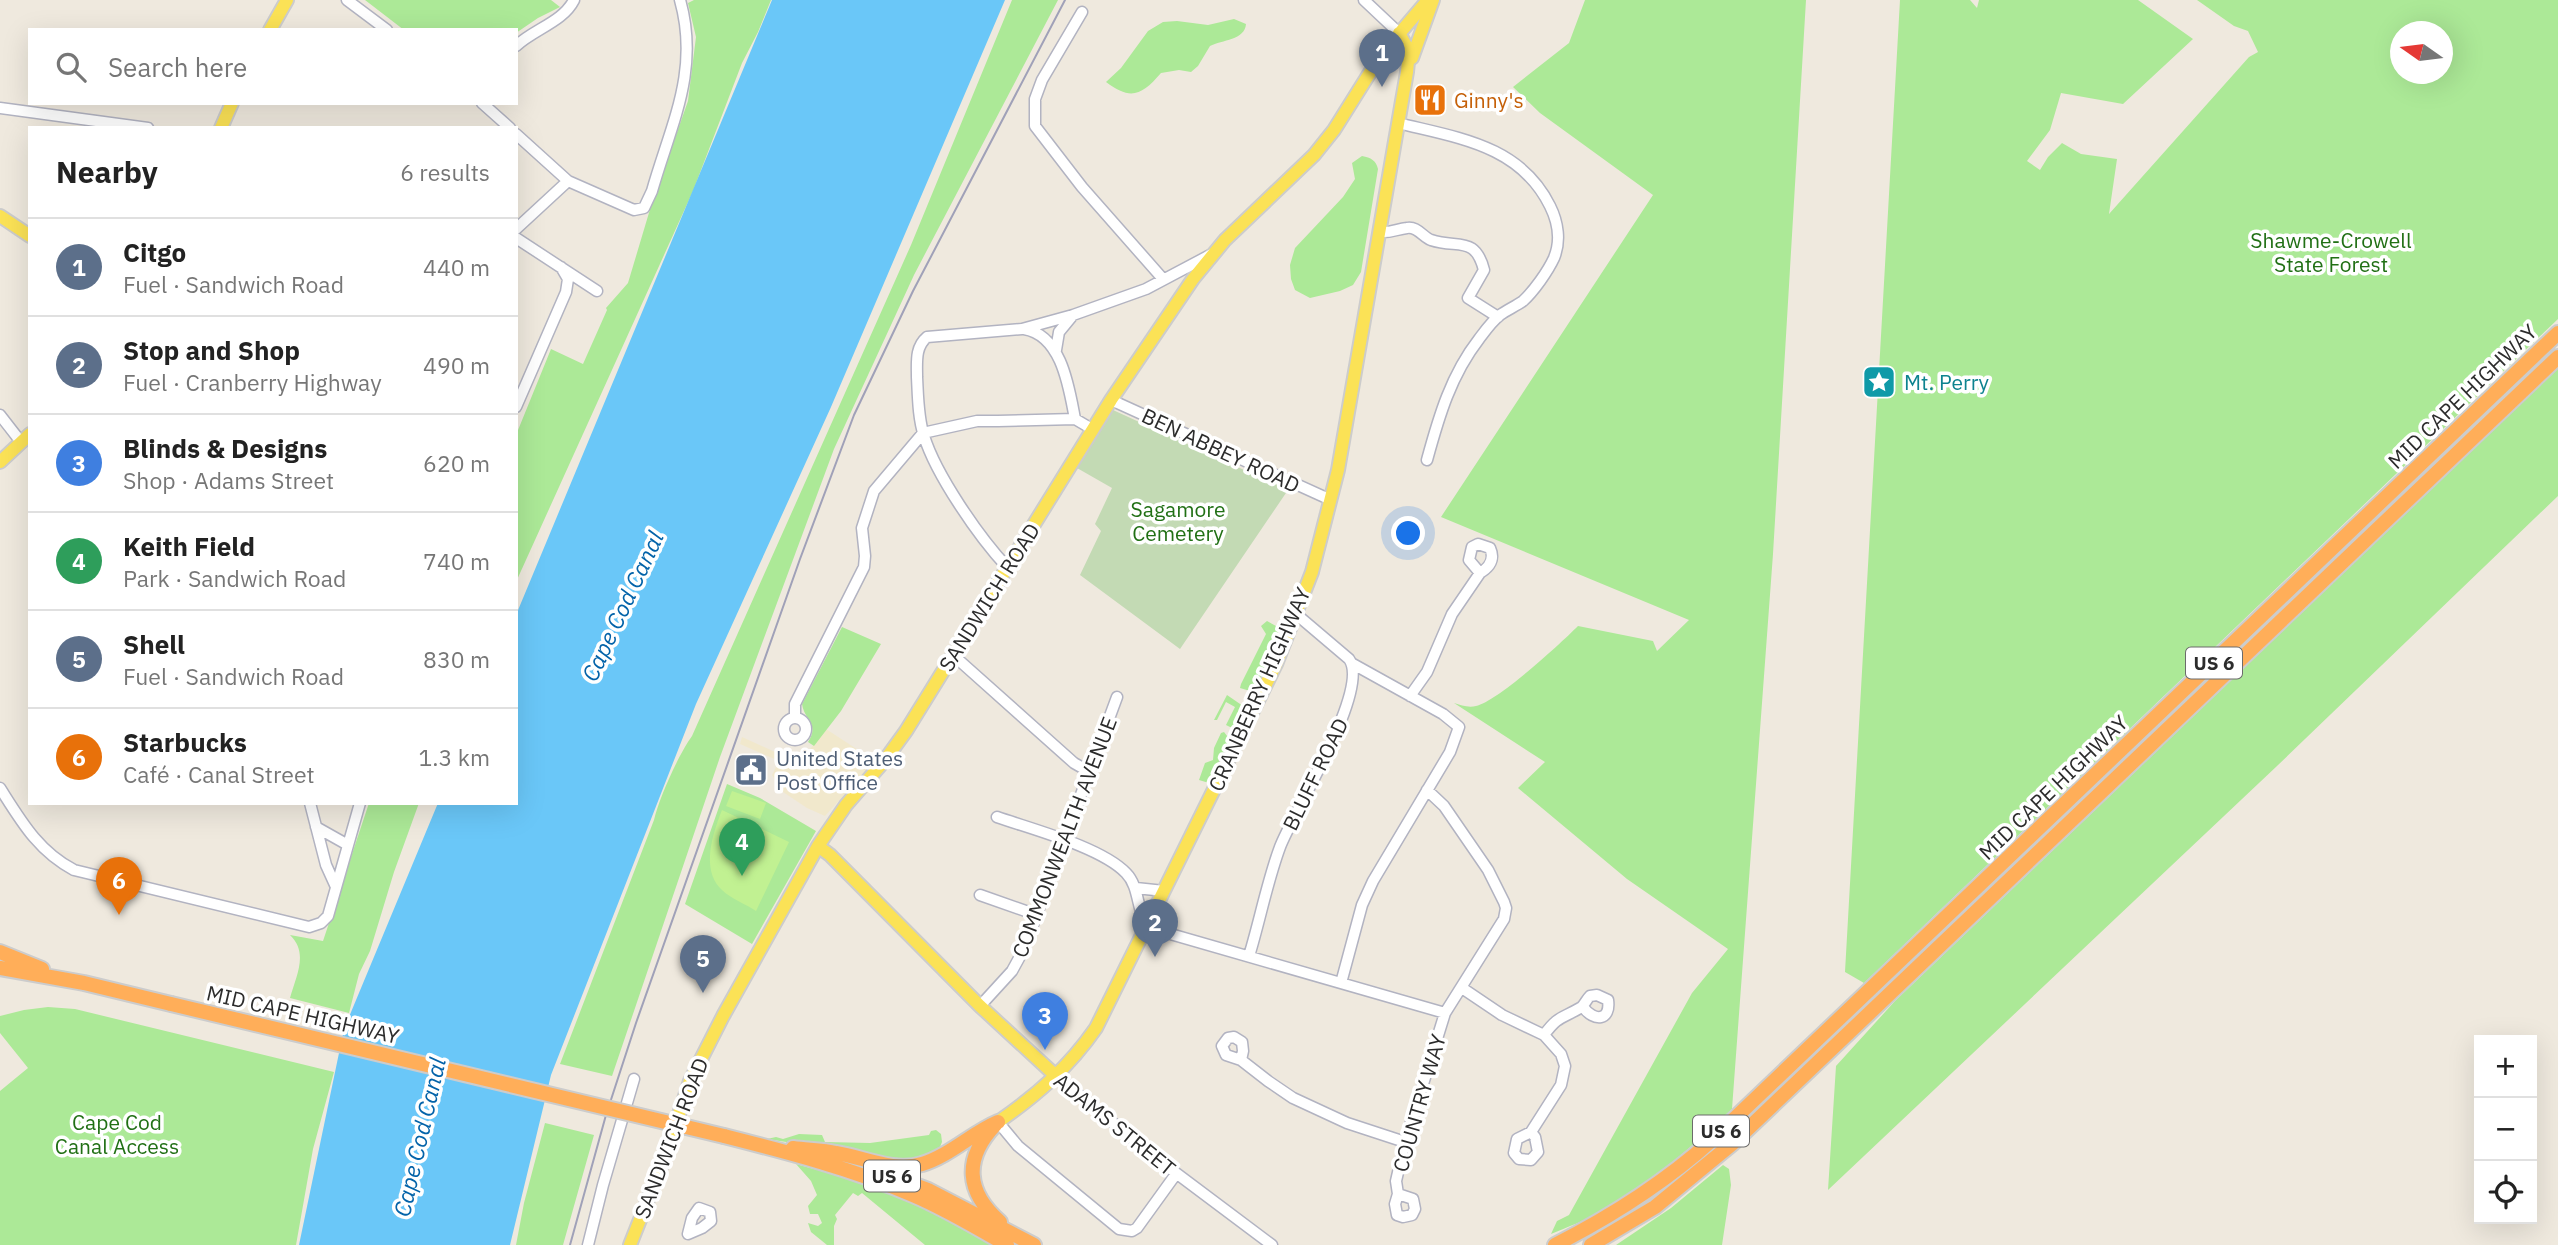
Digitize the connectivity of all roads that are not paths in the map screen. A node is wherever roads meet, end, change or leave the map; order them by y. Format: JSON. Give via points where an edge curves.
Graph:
{"nodes":[{"id":1,"x":287,"y":0,"type":"edge"},
{"id":2,"x":347,"y":0,"type":"edge"},
{"id":3,"x":575,"y":0,"type":"edge"},
{"id":4,"x":680,"y":0,"type":"edge"},
{"id":5,"x":1364,"y":0,"type":"edge"},
{"id":6,"x":1428,"y":0,"type":"edge"},
{"id":7,"x":1433,"y":0,"type":"edge"},
{"id":8,"x":1082,"y":12,"type":"dead end"},
{"id":9,"x":271,"y":28,"type":"edge"},
{"id":10,"x":384,"y":28,"type":"edge"},
{"id":11,"x":1399,"y":33,"type":"junction"},
{"id":12,"x":518,"y":44,"type":"edge"},
{"id":13,"x":1407,"y":72,"type":"junction"},
{"id":14,"x":231,"y":105,"type":"edge"},
{"id":15,"x":0,"y":107,"type":"edge"},
{"id":16,"x":493,"y":107,"type":"edge"},
{"id":17,"x":1398,"y":123,"type":"junction"},
{"id":18,"x":134,"y":126,"type":"edge"},
{"id":19,"x":222,"y":126,"type":"edge"},
{"id":20,"x":508,"y":126,"type":"edge"},
{"id":21,"x":518,"y":136,"type":"edge"},
{"id":22,"x":568,"y":181,"type":"junction"},
{"id":23,"x":0,"y":216,"type":"edge"},
{"id":24,"x":518,"y":227,"type":"edge"},
{"id":25,"x":1380,"y":232,"type":"junction"},
{"id":26,"x":28,"y":235,"type":"edge"},
{"id":27,"x":518,"y":239,"type":"edge"},
{"id":28,"x":1212,"y":253,"type":"junction"},
{"id":29,"x":561,"y":267,"type":"junction"},
{"id":30,"x":1163,"y":279,"type":"junction"},
{"id":31,"x":597,"y":291,"type":"dead end"},
{"id":32,"x":1073,"y":315,"type":"junction"},
{"id":33,"x":1498,"y":317,"type":"junction"},
{"id":34,"x":1022,"y":329,"type":"junction"},
{"id":35,"x":2558,"y":332,"type":"edge"},
{"id":36,"x":1056,"y":350,"type":"junction"},
{"id":37,"x":2558,"y":357,"type":"edge"},
{"id":38,"x":1111,"y":400,"type":"junction"},
{"id":39,"x":518,"y":402,"type":"edge"},
{"id":40,"x":0,"y":415,"type":"edge"},
{"id":41,"x":1075,"y":419,"type":"junction"},
{"id":42,"x":1092,"y":429,"type":"junction"},
{"id":43,"x":923,"y":433,"type":"junction"},
{"id":44,"x":25,"y":438,"type":"edge"},
{"id":45,"x":1427,"y":460,"type":"dead end"},
{"id":46,"x":0,"y":462,"type":"edge"},
{"id":47,"x":1331,"y":500,"type":"junction"},
{"id":48,"x":1007,"y":567,"type":"junction"},
{"id":49,"x":1480,"y":573,"type":"dead end"},
{"id":50,"x":1296,"y":614,"type":"junction"},
{"id":51,"x":953,"y":654,"type":"junction"},
{"id":52,"x":1353,"y":664,"type":"junction"},
{"id":53,"x":1117,"y":696,"type":"dead end"},
{"id":54,"x":1410,"y":696,"type":"junction"},
{"id":55,"x":795,"y":718,"type":"dead end"},
{"id":56,"x":1088,"y":771,"type":"junction"},
{"id":57,"x":0,"y":788,"type":"edge"},
{"id":58,"x":1427,"y":790,"type":"junction"},
{"id":59,"x":310,"y":805,"type":"edge"},
{"id":60,"x":359,"y":805,"type":"edge"},
{"id":61,"x":997,"y":817,"type":"dead end"},
{"id":62,"x":316,"y":827,"type":"junction"},
{"id":63,"x":1063,"y":841,"type":"junction"},
{"id":64,"x":348,"y":845,"type":"junction"},
{"id":65,"x":818,"y":846,"type":"junction"},
{"id":66,"x":336,"y":888,"type":"junction"},
{"id":67,"x":1136,"y":888,"type":"junction"},
{"id":68,"x":1164,"y":891,"type":"junction"},
{"id":69,"x":980,"y":895,"type":"dead end"},
{"id":70,"x":1037,"y":915,"type":"junction"},
{"id":71,"x":1147,"y":926,"type":"junction"},
{"id":72,"x":0,"y":952,"type":"edge"},
{"id":73,"x":1249,"y":956,"type":"junction"},
{"id":74,"x":0,"y":959,"type":"edge"},
{"id":75,"x":0,"y":968,"type":"edge"},
{"id":76,"x":42,"y":969,"type":"junction"},
{"id":77,"x":0,"y":976,"type":"edge"},
{"id":78,"x":1341,"y":982,"type":"junction"},
{"id":79,"x":84,"y":983,"type":"junction"},
{"id":80,"x":1462,"y":988,"type":"junction"},
{"id":81,"x":980,"y":1006,"type":"junction"},
{"id":82,"x":1583,"y":1007,"type":"dead end"},
{"id":83,"x":1445,"y":1013,"type":"junction"},
{"id":84,"x":1544,"y":1035,"type":"junction"},
{"id":85,"x":1241,"y":1060,"type":"dead end"},
{"id":86,"x":1056,"y":1076,"type":"junction"},
{"id":87,"x":634,"y":1079,"type":"dead end"},
{"id":88,"x":998,"y":1122,"type":"junction"},
{"id":89,"x":1531,"y":1132,"type":"dead end"},
{"id":90,"x":1405,"y":1142,"type":"junction"},
{"id":91,"x":757,"y":1144,"type":"junction"},
{"id":92,"x":1176,"y":1174,"type":"junction"},
{"id":93,"x":1398,"y":1194,"type":"dead end"},
{"id":94,"x":688,"y":1234,"type":"dead end"},
{"id":95,"x":1012,"y":1240,"type":"edge"},
{"id":96,"x":588,"y":1245,"type":"edge"},
{"id":97,"x":630,"y":1245,"type":"edge"},
{"id":98,"x":683,"y":1245,"type":"edge"},
{"id":99,"x":1034,"y":1245,"type":"edge"},
{"id":100,"x":1272,"y":1245,"type":"edge"},
{"id":101,"x":1555,"y":1245,"type":"edge"},
{"id":102,"x":1591,"y":1245,"type":"edge"}],
"edges":[{"from":1,"to":9,"type":"main road"},
{"from":2,"to":10,"type":"street"},
{"from":3,"to":12,"type":"street","via":[[564,15]]},
{"from":4,"to":22,"type":"street","via":[[688,43],[686,77],[647,205],[641,210],[628,208]]},
{"from":5,"to":11,"type":"street"},
{"from":6,"to":11,"type":"main road","name":"SANDWICH ROAD"},
{"from":7,"to":13,"type":"main road","name":"CRANBERRY HIGHWAY"},
{"from":8,"to":30,"type":"street","via":[[1042,80],[1035,99],[1035,126]]},
{"from":11,"to":13,"type":"main road","name":"CRANBERRY HIGHWAY","via":[[1409,51]]},
{"from":11,"to":28,"type":"main road","name":"SANDWICH ROAD","via":[[1314,155]]},
{"from":13,"to":17,"type":"main road","name":"CRANBERRY HIGHWAY"},
{"from":14,"to":19,"type":"main road"},
{"from":15,"to":18,"type":"street"},
{"from":16,"to":20,"type":"street"},
{"from":17,"to":25,"type":"main road","name":"CRANBERRY HIGHWAY"},
{"from":17,"to":33,"type":"street","via":[[1488,147],[1517,163],[1542,189],[1557,226],[1554,258],[1524,300]]},
{"from":21,"to":22,"type":"street"},
{"from":22,"to":24,"type":"street"},
{"from":23,"to":26,"type":"main road"},
{"from":25,"to":33,"type":"street","via":[[1415,228],[1427,239],[1473,248],[1484,270],[1468,298]]},
{"from":25,"to":47,"type":"main road","name":"CRANBERRY HIGHWAY"},
{"from":27,"to":29,"type":"street"},
{"from":28,"to":30,"type":"street"},
{"from":28,"to":38,"type":"main road","name":"SANDWICH ROAD"},
{"from":29,"to":31,"type":"street"},
{"from":29,"to":39,"type":"street","via":[[568,279],[566,292]]},
{"from":30,"to":32,"type":"street"},
{"from":32,"to":34,"type":"street"},
{"from":32,"to":36,"type":"street","via":[[1059,332]]},
{"from":33,"to":45,"type":"street","via":[[1449,386]]},
{"from":34,"to":36,"type":"street","via":[[1041,335]]},
{"from":34,"to":43,"type":"street","via":[[942,335],[922,342],[917,362]]},
{"from":35,"to":101,"type":"highway","name":"MID CAPE HIGHWAY","number":"US 6","via":[[1712,1140],[1633,1201]]},
{"from":36,"to":41,"type":"street"},
{"from":37,"to":102,"type":"highway","name":"MID CAPE HIGHWAY","number":"US 6","via":[[1733,1143],[1655,1206]]},
{"from":38,"to":42,"type":"main road","name":"SANDWICH ROAD"},
{"from":38,"to":47,"type":"street","name":"BEN ABBEY ROAD"},
{"from":40,"to":44,"type":"street"},
{"from":41,"to":42,"type":"street"},
{"from":41,"to":43,"type":"street","via":[[976,421]]},
{"from":42,"to":48,"type":"main road","name":"SANDWICH ROAD"},
{"from":43,"to":48,"type":"street","via":[[944,481]]},
{"from":43,"to":55,"type":"street","via":[[874,491],[862,528],[864,566],[795,704]]},
{"from":44,"to":46,"type":"main road"},
{"from":47,"to":50,"type":"main road","name":"CRANBERRY HIGHWAY"},
{"from":48,"to":51,"type":"main road","name":"SANDWICH ROAD"},
{"from":49,"to":54,"type":"street","via":[[1451,614],[1427,673]]},
{"from":50,"to":52,"type":"street"},
{"from":50,"to":68,"type":"main road","name":"CRANBERRY HIGHWAY"},
{"from":51,"to":56,"type":"street"},
{"from":51,"to":65,"type":"main road","name":"SANDWICH ROAD","via":[[896,746]]},
{"from":52,"to":54,"type":"street"},
{"from":52,"to":73,"type":"street","name":"BLUFF ROAD","via":[[1348,703],[1281,845]]},
{"from":53,"to":56,"type":"street","name":"COMMONWEALTH AVENUE"},
{"from":54,"to":58,"type":"street","via":[[1459,727]]},
{"from":56,"to":63,"type":"street","name":"COMMONWEALTH AVENUE"},
{"from":57,"to":66,"type":"street","via":[[44,850],[83,873],[309,927],[325,920]]},
{"from":58,"to":78,"type":"street","via":[[1362,905]]},
{"from":58,"to":80,"type":"street","name":"COUNTRY WAY","via":[[1468,840],[1506,908],[1504,919]]},
{"from":59,"to":62,"type":"street"},
{"from":60,"to":64,"type":"street"},
{"from":61,"to":63,"type":"street"},
{"from":62,"to":64,"type":"street"},
{"from":62,"to":66,"type":"street"},
{"from":63,"to":67,"type":"street","via":[[1114,862]]},
{"from":63,"to":70,"type":"street","name":"COMMONWEALTH AVENUE"},
{"from":64,"to":66,"type":"street"},
{"from":65,"to":81,"type":"main road","name":"ADAMS STREET"},
{"from":65,"to":97,"type":"main road","name":"SANDWICH ROAD","via":[[698,1064]]},
{"from":67,"to":68,"type":"street"},
{"from":67,"to":71,"type":"street"},
{"from":68,"to":71,"type":"main road","name":"CRANBERRY HIGHWAY"},
{"from":69,"to":70,"type":"street"},
{"from":70,"to":81,"type":"street","name":"COMMONWEALTH AVENUE","via":[[1017,964]]},
{"from":71,"to":73,"type":"street"},
{"from":71,"to":86,"type":"main road","name":"CRANBERRY HIGHWAY","via":[[1096,1028]]},
{"from":72,"to":76,"type":"highway"},
{"from":73,"to":78,"type":"street"},
{"from":74,"to":76,"type":"highway","number":"US 6"},
{"from":75,"to":79,"type":"highway"},
{"from":76,"to":79,"type":"highway","number":"US 6"},
{"from":77,"to":79,"type":"highway","number":"US 6"},
{"from":78,"to":83,"type":"street"},
{"from":79,"to":91,"type":"highway","name":"MID CAPE HIGHWAY","number":"US 6","bridge":true},
{"from":80,"to":83,"type":"street","name":"COUNTRY WAY"},
{"from":80,"to":84,"type":"street","via":[[1486,1006]]},
{"from":81,"to":86,"type":"main road","name":"ADAMS STREET"},
{"from":82,"to":84,"type":"street","via":[[1554,1021]]},
{"from":83,"to":90,"type":"street","name":"COUNTRY WAY"},
{"from":84,"to":89,"type":"street","via":[[1561,1054],[1564,1076]]},
{"from":85,"to":90,"type":"street","via":[[1293,1098],[1357,1127]]},
{"from":86,"to":88,"type":"main road","name":"CRANBERRY HIGHWAY"},
{"from":86,"to":92,"type":"street","name":"ADAMS STREET"},
{"from":87,"to":96,"type":"street"},
{"from":88,"to":91,"type":"highway","via":[[932,1161],[913,1167]]},
{"from":88,"to":92,"type":"street","via":[[1018,1146],[1123,1230],[1137,1227]]},
{"from":88,"to":95,"type":"highway","via":[[976,1150],[973,1182],[983,1205]]},
{"from":90,"to":93,"type":"street","name":"COUNTRY WAY","via":[[1396,1181]]},
{"from":91,"to":95,"type":"highway","name":"MID CAPE HIGHWAY","number":"US 6","via":[[902,1190]]},
{"from":92,"to":100,"type":"street","name":"ADAMS STREET"},
{"from":94,"to":98,"type":"street"},
{"from":95,"to":99,"type":"highway","name":"MID CAPE HIGHWAY","number":"US 6"}]}
